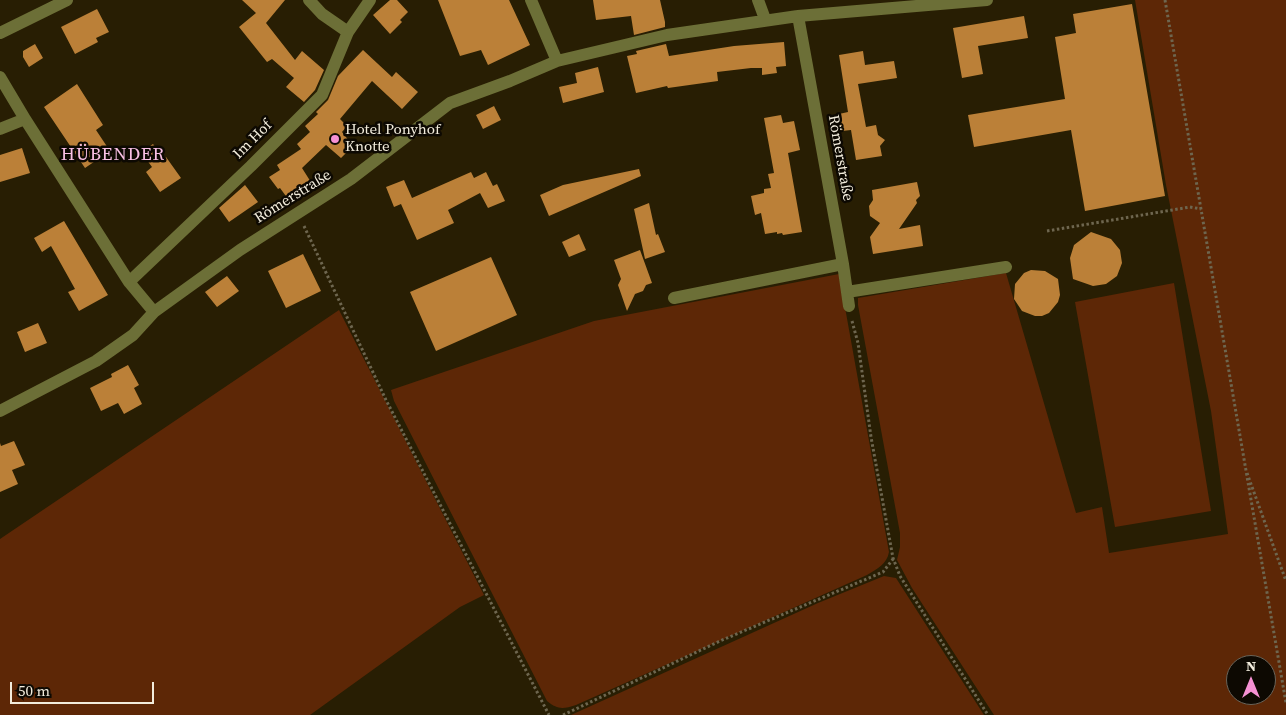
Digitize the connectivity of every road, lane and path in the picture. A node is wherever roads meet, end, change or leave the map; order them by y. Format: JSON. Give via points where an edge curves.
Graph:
{"nodes":[{"id":1,"x":67,"y":0,"type":"edge"},
{"id":2,"x":309,"y":0,"type":"edge"},
{"id":3,"x":370,"y":0,"type":"edge"},
{"id":4,"x":531,"y":0,"type":"edge"},
{"id":5,"x":758,"y":0,"type":"edge"},
{"id":6,"x":987,"y":0,"type":"edge"},
{"id":7,"x":1165,"y":0,"type":"edge"},
{"id":8,"x":798,"y":16,"type":"junction"},
{"id":9,"x":765,"y":20,"type":"junction"},
{"id":10,"x":348,"y":32,"type":"junction"},
{"id":11,"x":0,"y":33,"type":"edge"},
{"id":12,"x":557,"y":61,"type":"junction"},
{"id":13,"x":0,"y":77,"type":"edge"},
{"id":14,"x":25,"y":119,"type":"junction"},
{"id":15,"x":0,"y":129,"type":"edge"},
{"id":16,"x":1201,"y":209,"type":"junction"},
{"id":17,"x":298,"y":212,"type":"junction"},
{"id":18,"x":1047,"y":231,"type":"dead end"},
{"id":19,"x":843,"y":264,"type":"junction"},
{"id":20,"x":1006,"y":266,"type":"dead end"},
{"id":21,"x":129,"y":282,"type":"junction"},
{"id":22,"x":847,"y":292,"type":"junction"},
{"id":23,"x":674,"y":298,"type":"dead end"},
{"id":24,"x":849,"y":306,"type":"joint"},
{"id":25,"x":154,"y":312,"type":"junction"},
{"id":26,"x":0,"y":410,"type":"edge"},
{"id":27,"x":1244,"y":463,"type":"junction"},
{"id":28,"x":893,"y":558,"type":"junction"},
{"id":29,"x":1286,"y":581,"type":"edge"},
{"id":30,"x":1286,"y":703,"type":"edge"},
{"id":31,"x":549,"y":715,"type":"edge"},
{"id":32,"x":563,"y":715,"type":"edge"},
{"id":33,"x":988,"y":715,"type":"edge"}],
"edges":[{"from":1,"to":11,"type":"street"},
{"from":2,"to":10,"type":"street","via":[[322,14]]},
{"from":3,"to":10,"type":"street","name":"Im Hof"},
{"from":4,"to":12,"type":"street"},
{"from":5,"to":9,"type":"street"},
{"from":6,"to":8,"type":"street","name":"Römerstraße"},
{"from":7,"to":16,"type":"path"},
{"from":8,"to":9,"type":"street","name":"Römerstraße"},
{"from":8,"to":19,"type":"street","name":"Römerstraße"},
{"from":9,"to":12,"type":"street","name":"Römerstraße","via":[[667,35]]},
{"from":10,"to":21,"type":"street","name":"Im Hof","via":[[322,95]]},
{"from":12,"to":17,"type":"street","name":"Römerstraße","via":[[450,103],[351,179]]},
{"from":13,"to":14,"type":"street"},
{"from":14,"to":15,"type":"street"},
{"from":14,"to":21,"type":"street"},
{"from":16,"to":18,"type":"path","via":[[1190,207]]},
{"from":16,"to":27,"type":"path"},
{"from":17,"to":25,"type":"street","name":"Römerstraße"},
{"from":17,"to":31,"type":"path","via":[[386,400]]},
{"from":19,"to":22,"type":"street","name":"Römerstraße"},
{"from":19,"to":23,"type":"street"},
{"from":20,"to":22,"type":"street"},
{"from":21,"to":25,"type":"street"},
{"from":22,"to":24,"type":"street","name":"Römerstraße"},
{"from":24,"to":28,"type":"path","via":[[858,343]]},
{"from":25,"to":26,"type":"street","name":"Römerstraße","via":[[132,335],[96,361]]},
{"from":27,"to":29,"type":"path"},
{"from":27,"to":30,"type":"path"},
{"from":28,"to":32,"type":"path","via":[[882,572],[720,641]]},
{"from":28,"to":33,"type":"path","via":[[900,576]]}]}
